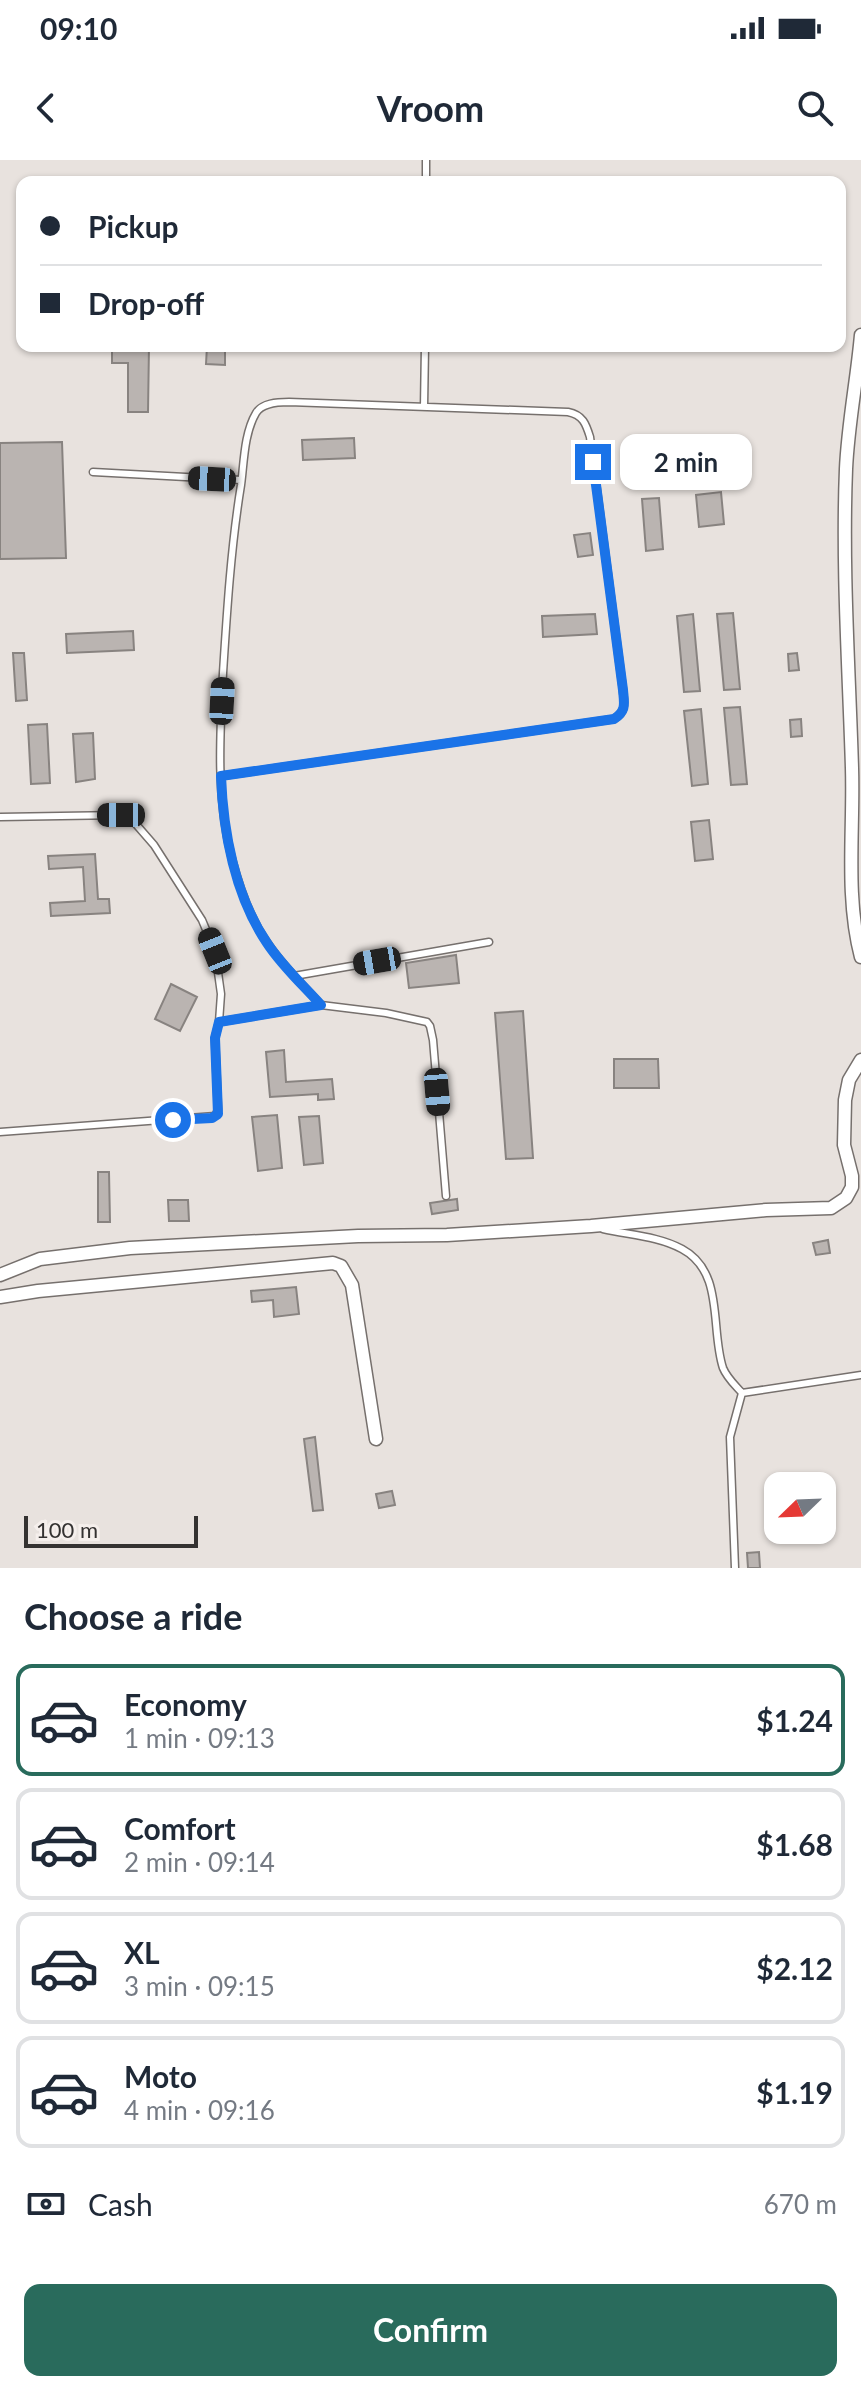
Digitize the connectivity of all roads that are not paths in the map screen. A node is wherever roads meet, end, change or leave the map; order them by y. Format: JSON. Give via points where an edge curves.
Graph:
{"nodes":[{"id":1,"x":861,"y":335,"type":"edge"},
{"id":2,"x":425,"y":352,"type":"edge"},
{"id":3,"x":424,"y":407,"type":"junction"},
{"id":4,"x":93,"y":472,"type":"dead end"},
{"id":5,"x":241,"y":480,"type":"junction"},
{"id":6,"x":221,"y":776,"type":"junction"},
{"id":7,"x":0,"y":817,"type":"edge"},
{"id":8,"x":489,"y":942,"type":"dead end"},
{"id":9,"x":861,"y":957,"type":"edge"},
{"id":10,"x":294,"y":976,"type":"junction"},
{"id":11,"x":321,"y":1005,"type":"junction"},
{"id":12,"x":219,"y":1022,"type":"junction"},
{"id":13,"x":861,"y":1060,"type":"edge"},
{"id":14,"x":0,"y":1132,"type":"edge"},
{"id":15,"x":446,"y":1196,"type":"dead end"},
{"id":16,"x":591,"y":1226,"type":"junction"},
{"id":17,"x":0,"y":1275,"type":"edge"},
{"id":18,"x":0,"y":1297,"type":"edge"},
{"id":19,"x":861,"y":1375,"type":"edge"},
{"id":20,"x":742,"y":1393,"type":"junction"},
{"id":21,"x":376,"y":1439,"type":"dead end"},
{"id":22,"x":735,"y":1568,"type":"edge"}],
"edges":[{"from":1,"to":9,"type":"street","via":[[846,501],[853,900]]},
{"from":2,"to":3,"type":"lane"},
{"from":3,"to":5,"type":"lane","via":[[268,404],[257,411],[248,435]]},
{"from":3,"to":6,"type":"lane","via":[[568,412],[585,422],[623,690],[622,714]]},
{"from":4,"to":5,"type":"lane"},
{"from":5,"to":6,"type":"lane","via":[[225,639]]},
{"from":6,"to":10,"type":"lane","via":[[225,826],[248,905],[266,942]]},
{"from":7,"to":12,"type":"lane","via":[[121,815],[134,822],[202,920],[219,971]]},
{"from":8,"to":10,"type":"lane"},
{"from":10,"to":11,"type":"lane"},
{"from":11,"to":12,"type":"lane"},
{"from":11,"to":15,"type":"lane","via":[[414,1017],[430,1026]]},
{"from":12,"to":14,"type":"lane","via":[[218,1114],[212,1118]]},
{"from":13,"to":16,"type":"street","via":[[845,1100],[844,1145],[852,1187],[837,1205]]},
{"from":16,"to":17,"type":"street","via":[[130,1248],[40,1259]]},
{"from":16,"to":20,"type":"lane","via":[[647,1237],[693,1256],[713,1292],[725,1372]]},
{"from":18,"to":21,"type":"street","via":[[341,1266],[352,1285]]},
{"from":19,"to":20,"type":"lane"},
{"from":20,"to":22,"type":"lane","via":[[730,1437]]}]}
